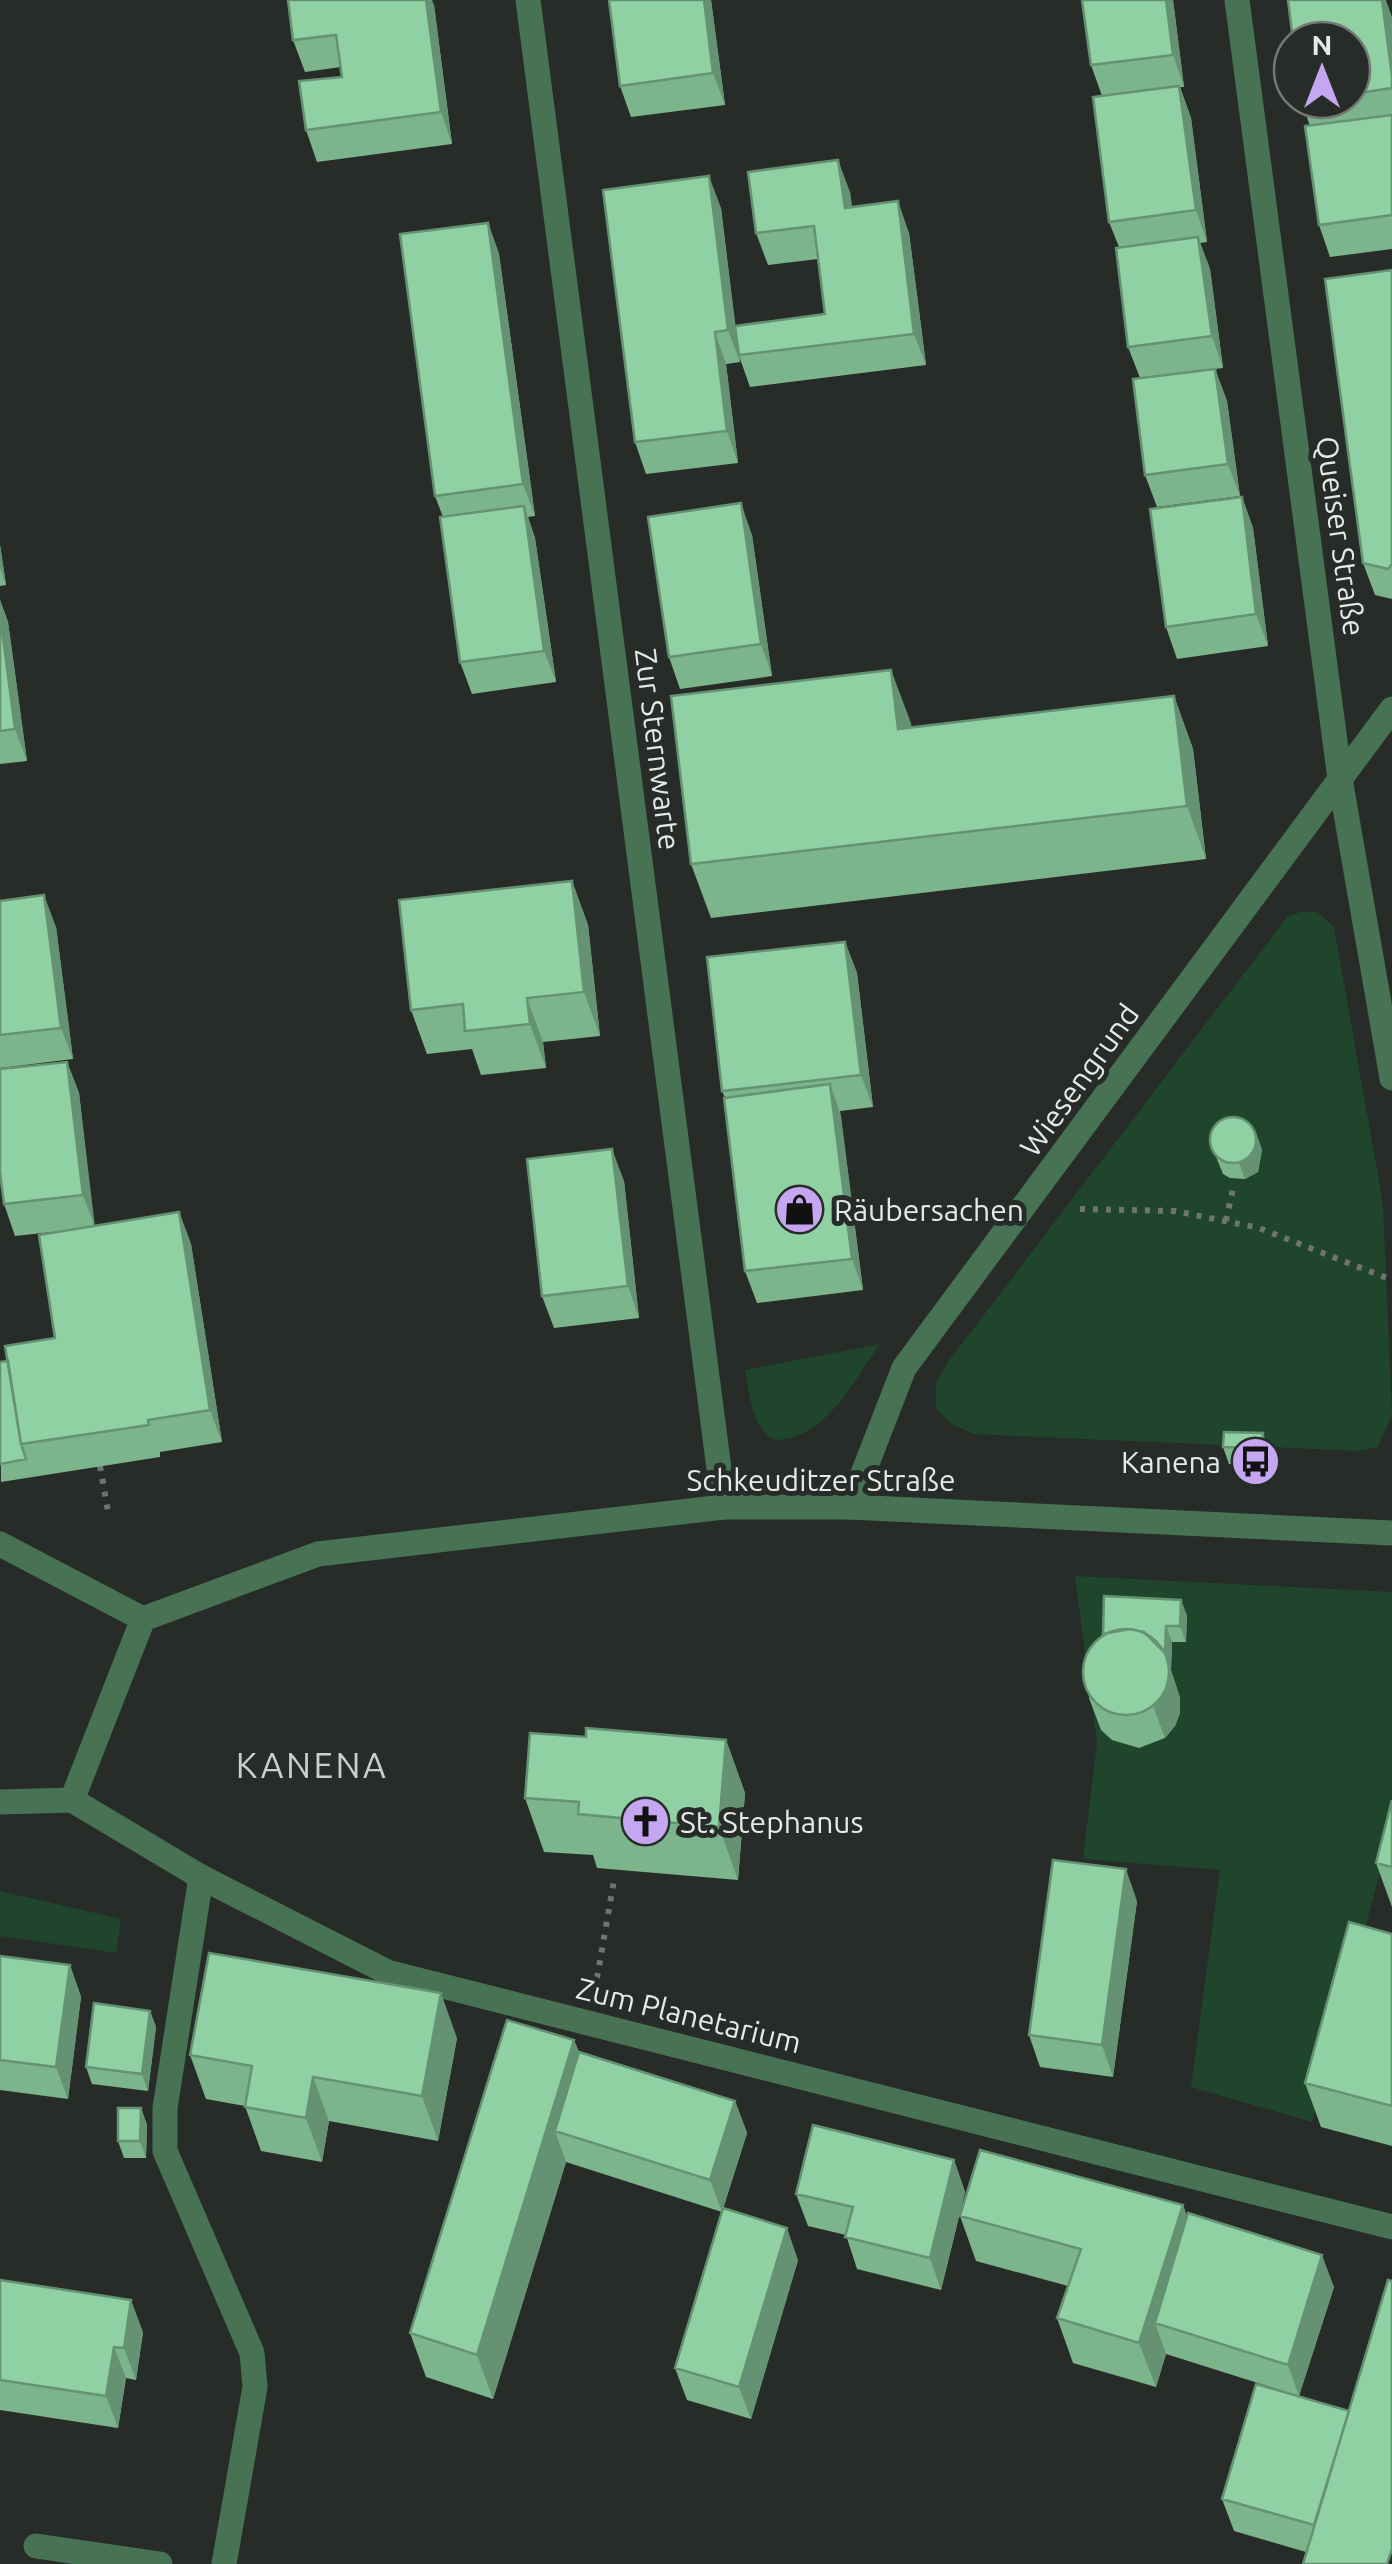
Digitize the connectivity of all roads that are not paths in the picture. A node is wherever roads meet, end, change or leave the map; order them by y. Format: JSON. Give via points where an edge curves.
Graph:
{"nodes":[{"id":1,"x":528,"y":0,"type":"edge"},
{"id":2,"x":1237,"y":0,"type":"edge"},
{"id":3,"x":1392,"y":709,"type":"edge"},
{"id":4,"x":1340,"y":779,"type":"junction"},
{"id":5,"x":1392,"y":1078,"type":"edge"},
{"id":6,"x":724,"y":1506,"type":"junction"},
{"id":7,"x":850,"y":1506,"type":"junction"},
{"id":8,"x":1392,"y":1534,"type":"edge"},
{"id":9,"x":0,"y":1544,"type":"edge"},
{"id":10,"x":144,"y":1619,"type":"junction"},
{"id":11,"x":72,"y":1800,"type":"junction"},
{"id":12,"x":0,"y":1802,"type":"edge"},
{"id":13,"x":202,"y":1877,"type":"junction"},
{"id":14,"x":1392,"y":2226,"type":"edge"},
{"id":15,"x":36,"y":2546,"type":"dead end"},
{"id":16,"x":160,"y":2564,"type":"edge"},
{"id":17,"x":224,"y":2564,"type":"edge"}],
"edges":[{"from":1,"to":6,"type":"street","name":"Zur Sternwarte"},
{"from":2,"to":4,"type":"street","name":"Queiser Straße"},
{"from":3,"to":4,"type":"street","name":"Wiesengrund"},
{"from":4,"to":5,"type":"street","name":"Queiser Straße"},
{"from":4,"to":7,"type":"street","name":"Wiesengrund","via":[[904,1368]]},
{"from":6,"to":7,"type":"street","name":"Schkeuditzer Straße"},
{"from":6,"to":10,"type":"street","name":"Schkeuditzer Straße","via":[[318,1554]]},
{"from":7,"to":8,"type":"street","name":"Schkeuditzer Straße"},
{"from":9,"to":10,"type":"street"},
{"from":10,"to":11,"type":"street"},
{"from":11,"to":12,"type":"street"},
{"from":11,"to":13,"type":"street","name":"Zum Planetarium"},
{"from":13,"to":14,"type":"street","name":"Zum Planetarium","via":[[388,1972]]},
{"from":13,"to":17,"type":"street","via":[[164,2108],[165,2151],[252,2354],[255,2388]]},
{"from":15,"to":16,"type":"street"}]}
